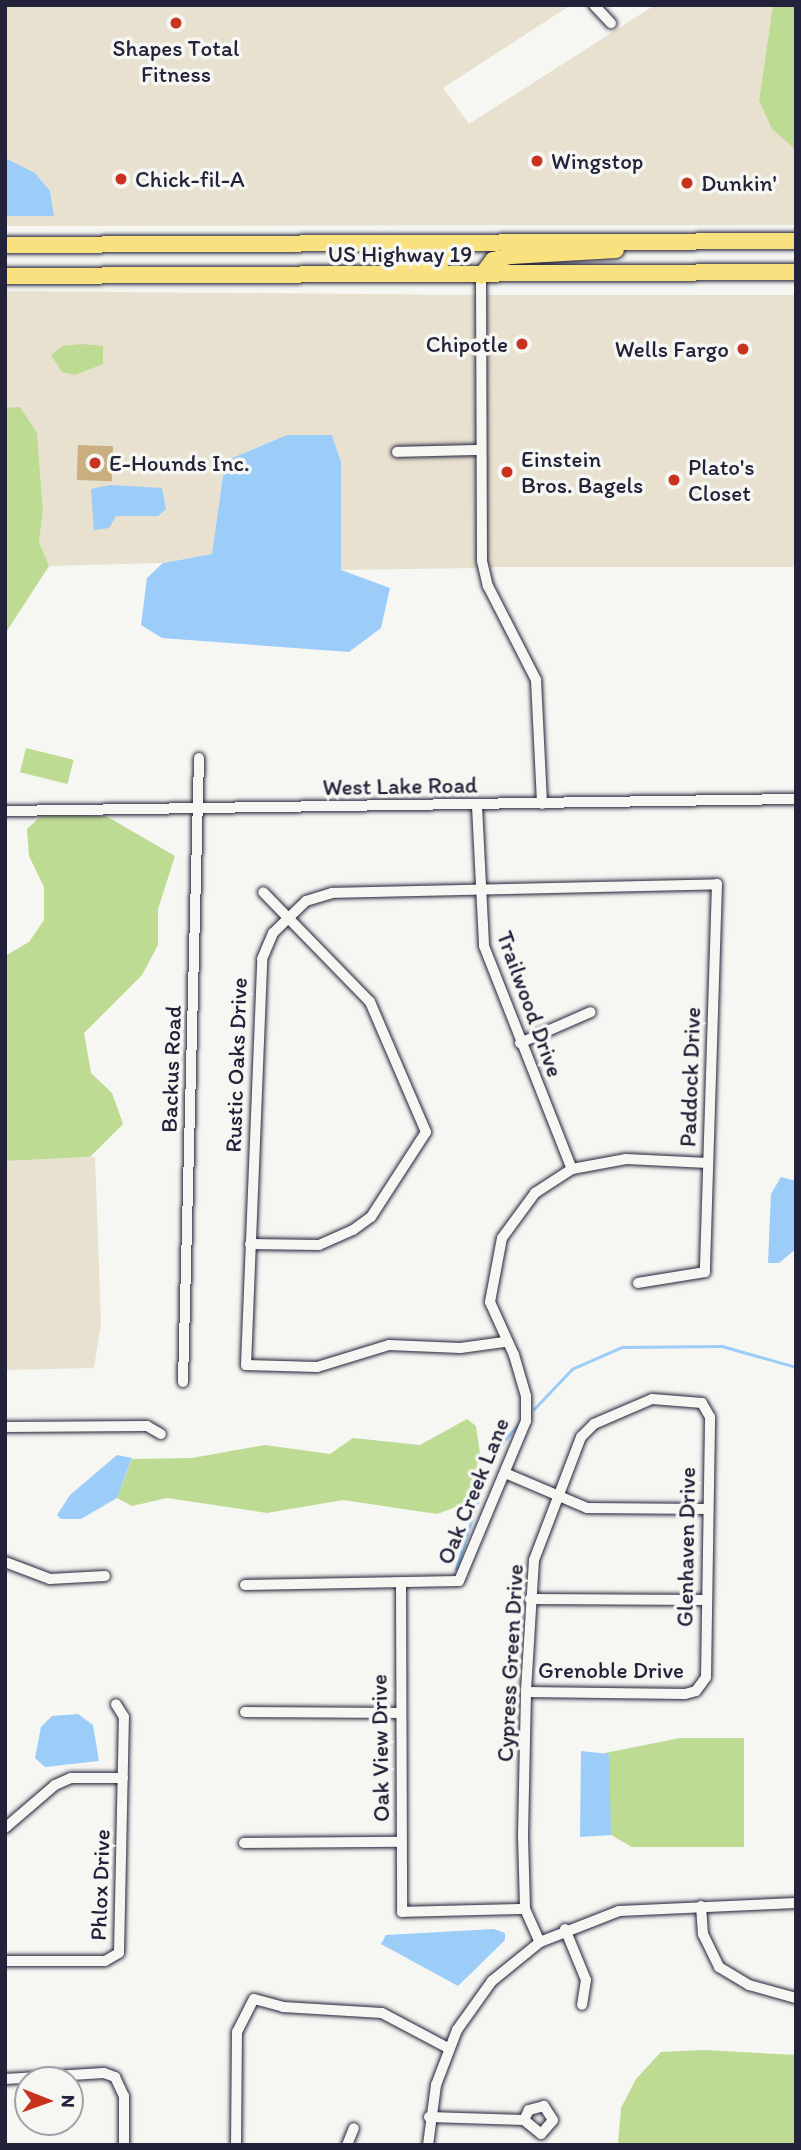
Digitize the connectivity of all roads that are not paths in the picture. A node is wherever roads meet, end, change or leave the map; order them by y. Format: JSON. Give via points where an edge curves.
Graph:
{"nodes":[{"id":1,"x":594,"y":5,"type":"edge"},
{"id":2,"x":611,"y":23,"type":"dead end"},
{"id":3,"x":796,"y":241,"type":"edge"},
{"id":4,"x":653,"y":242,"type":"junction"},
{"id":5,"x":5,"y":245,"type":"edge"},
{"id":6,"x":466,"y":245,"type":"junction"},
{"id":7,"x":796,"y":272,"type":"edge"},
{"id":8,"x":383,"y":275,"type":"junction"},
{"id":9,"x":5,"y":276,"type":"edge"},
{"id":10,"x":481,"y":276,"type":"junction"},
{"id":11,"x":481,"y":450,"type":"junction"},
{"id":12,"x":397,"y":452,"type":"dead end"},
{"id":13,"x":199,"y":758,"type":"dead end"},
{"id":14,"x":796,"y":799,"type":"edge"},
{"id":15,"x":542,"y":804,"type":"junction"},
{"id":16,"x":477,"y":806,"type":"junction"},
{"id":17,"x":5,"y":811,"type":"edge"},
{"id":18,"x":198,"y":811,"type":"junction"},
{"id":19,"x":717,"y":884,"type":"joint"},
{"id":20,"x":477,"y":888,"type":"junction"},
{"id":21,"x":263,"y":892,"type":"dead end"},
{"id":22,"x":289,"y":915,"type":"junction"},
{"id":23,"x":591,"y":1012,"type":"dead end"},
{"id":24,"x":520,"y":1043,"type":"junction"},
{"id":25,"x":708,"y":1163,"type":"junction"},
{"id":26,"x":572,"y":1169,"type":"junction"},
{"id":27,"x":250,"y":1244,"type":"junction"},
{"id":28,"x":638,"y":1283,"type":"dead end"},
{"id":29,"x":504,"y":1342,"type":"junction"},
{"id":30,"x":183,"y":1382,"type":"dead end"},
{"id":31,"x":702,"y":1403,"type":"joint"},
{"id":32,"x":5,"y":1427,"type":"edge"},
{"id":33,"x":161,"y":1434,"type":"dead end"},
{"id":34,"x":505,"y":1473,"type":"junction"},
{"id":35,"x":559,"y":1495,"type":"junction"},
{"id":36,"x":708,"y":1509,"type":"junction"},
{"id":37,"x":5,"y":1562,"type":"edge"},
{"id":38,"x":105,"y":1576,"type":"dead end"},
{"id":39,"x":401,"y":1583,"type":"junction"},
{"id":40,"x":245,"y":1585,"type":"dead end"},
{"id":41,"x":530,"y":1599,"type":"junction"},
{"id":42,"x":706,"y":1601,"type":"junction"},
{"id":43,"x":696,"y":1691,"type":"joint"},
{"id":44,"x":526,"y":1692,"type":"junction"},
{"id":45,"x":116,"y":1704,"type":"dead end"},
{"id":46,"x":245,"y":1712,"type":"dead end"},
{"id":47,"x":400,"y":1713,"type":"junction"},
{"id":48,"x":123,"y":1778,"type":"junction"},
{"id":49,"x":5,"y":1828,"type":"edge"},
{"id":50,"x":402,"y":1842,"type":"junction"},
{"id":51,"x":244,"y":1843,"type":"dead end"},
{"id":52,"x":796,"y":1903,"type":"edge"},
{"id":53,"x":701,"y":1906,"type":"junction"},
{"id":54,"x":525,"y":1909,"type":"junction"},
{"id":55,"x":565,"y":1929,"type":"junction"},
{"id":56,"x":540,"y":1942,"type":"junction"},
{"id":57,"x":5,"y":1961,"type":"edge"},
{"id":58,"x":796,"y":1998,"type":"edge"},
{"id":59,"x":582,"y":2005,"type":"dead end"},
{"id":60,"x":448,"y":2048,"type":"junction"},
{"id":61,"x":5,"y":2079,"type":"edge"},
{"id":62,"x":429,"y":2117,"type":"junction"},
{"id":63,"x":524,"y":2120,"type":"dead end"},
{"id":64,"x":354,"y":2128,"type":"dead end"},
{"id":65,"x":124,"y":2145,"type":"edge"},
{"id":66,"x":236,"y":2145,"type":"edge"},
{"id":67,"x":347,"y":2145,"type":"edge"},
{"id":68,"x":428,"y":2145,"type":"edge"}],
"edges":[{"from":1,"to":2,"type":"street"},
{"from":3,"to":4,"type":"highway","name":"US Highway 19"},
{"from":4,"to":6,"type":"highway","name":"US Highway 19"},
{"from":4,"to":10,"type":"highway","via":[[589,255],[511,256],[493,260]]},
{"from":5,"to":6,"type":"highway","name":"US Highway 19"},
{"from":6,"to":8,"type":"highway","via":[[445,261],[391,265]]},
{"from":7,"to":10,"type":"highway","name":"US Highway 19"},
{"from":8,"to":9,"type":"highway","name":"US Highway 19"},
{"from":8,"to":10,"type":"highway","name":"US Highway 19"},
{"from":10,"to":11,"type":"street"},
{"from":11,"to":12,"type":"street"},
{"from":11,"to":15,"type":"street","via":[[484,572],[536,680]]},
{"from":13,"to":18,"type":"street","name":"Backus Road"},
{"from":14,"to":15,"type":"street","name":"West Lake Road"},
{"from":15,"to":16,"type":"street","name":"West Lake Road"},
{"from":16,"to":18,"type":"street","name":"West Lake Road"},
{"from":16,"to":20,"type":"street","name":"Trailwood Drive"},
{"from":17,"to":18,"type":"street","name":"West Lake Road"},
{"from":18,"to":30,"type":"street","name":"Backus Road"},
{"from":19,"to":20,"type":"street","name":"Rustic Oaks Drive"},
{"from":19,"to":25,"type":"street","name":"Paddock Drive"},
{"from":20,"to":22,"type":"street","name":"Rustic Oaks Drive","via":[[332,893],[306,901]]},
{"from":20,"to":24,"type":"street","name":"Trailwood Drive","via":[[489,967]]},
{"from":21,"to":22,"type":"street"},
{"from":22,"to":27,"type":"street","name":"Rustic Oaks Drive","via":[[273,933],[262,959]]},
{"from":22,"to":27,"type":"street","via":[[370,1002],[426,1132],[371,1217],[353,1230],[319,1245]]},
{"from":23,"to":24,"type":"street"},
{"from":24,"to":26,"type":"street","name":"Trailwood Drive"},
{"from":25,"to":26,"type":"street","name":"Oak Creek Lane","via":[[626,1159]]},
{"from":25,"to":28,"type":"street","name":"Paddock Drive","via":[[705,1272]]},
{"from":26,"to":29,"type":"street","name":"Oak Creek Lane","via":[[535,1193],[502,1238],[490,1302]]},
{"from":27,"to":29,"type":"street","name":"Rustic Oaks Drive","via":[[246,1365],[317,1367],[389,1345],[460,1348]]},
{"from":29,"to":34,"type":"street","name":"Oak Creek Lane","via":[[526,1396],[526,1421]]},
{"from":31,"to":35,"type":"street","name":"Cypress Green Drive","via":[[652,1399],[594,1424],[581,1437]]},
{"from":31,"to":36,"type":"street","name":"Glenhaven Drive","via":[[710,1417]]},
{"from":32,"to":33,"type":"street","via":[[147,1426]]},
{"from":34,"to":35,"type":"street"},
{"from":34,"to":39,"type":"street","name":"Oak Creek Lane","via":[[459,1581]]},
{"from":35,"to":36,"type":"street","via":[[587,1508]]},
{"from":35,"to":41,"type":"street","name":"Cypress Green Drive","via":[[534,1560]]},
{"from":36,"to":42,"type":"street","name":"Glenhaven Drive"},
{"from":37,"to":38,"type":"street","via":[[50,1579]]},
{"from":39,"to":40,"type":"street","name":"Oak Creek Lane"},
{"from":39,"to":47,"type":"street","name":"Oak View Drive"},
{"from":41,"to":42,"type":"street"},
{"from":41,"to":44,"type":"street","name":"Cypress Green Drive"},
{"from":42,"to":43,"type":"street","name":"Glenhaven Drive","via":[[705,1677]]},
{"from":43,"to":44,"type":"street","name":"Grenoble Drive"},
{"from":44,"to":54,"type":"street","name":"Cypress Green Drive"},
{"from":45,"to":48,"type":"street","name":"Phlox Drive","via":[[124,1717]]},
{"from":46,"to":47,"type":"street"},
{"from":47,"to":50,"type":"street","name":"Oak View Drive"},
{"from":48,"to":49,"type":"street","via":[[71,1778],[55,1785]]},
{"from":48,"to":57,"type":"street","name":"Phlox Drive","via":[[119,1954],[105,1961]]},
{"from":50,"to":51,"type":"street"},
{"from":50,"to":54,"type":"street","name":"Oak View Drive","via":[[402,1912]]},
{"from":52,"to":53,"type":"street"},
{"from":53,"to":55,"type":"street","via":[[618,1911]]},
{"from":53,"to":58,"type":"street","via":[[703,1934],[719,1967],[749,1986]]},
{"from":54,"to":56,"type":"street","name":"Cypress Green Drive"},
{"from":55,"to":56,"type":"street"},
{"from":55,"to":59,"type":"street","via":[[586,1980]]},
{"from":56,"to":60,"type":"street","via":[[492,1981]]},
{"from":60,"to":62,"type":"street"},
{"from":60,"to":66,"type":"street","via":[[382,2013],[282,2007],[254,1999],[237,2032]]},
{"from":61,"to":65,"type":"street","via":[[104,2073],[115,2077],[124,2096]]},
{"from":62,"to":63,"type":"street"},
{"from":62,"to":68,"type":"street"},
{"from":64,"to":67,"type":"street"}]}
